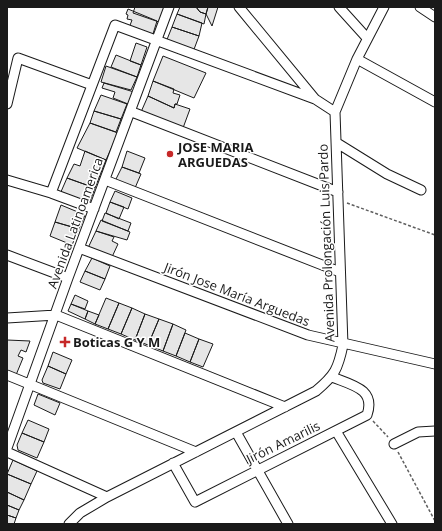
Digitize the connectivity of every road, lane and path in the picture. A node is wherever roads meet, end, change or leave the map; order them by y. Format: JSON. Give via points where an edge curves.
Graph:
{"nodes":[{"id":1,"x":169,"y":7,"type":"edge"},
{"id":2,"x":239,"y":7,"type":"edge"},
{"id":3,"x":339,"y":7,"type":"edge"},
{"id":4,"x":384,"y":7,"type":"edge"},
{"id":5,"x":420,"y":7,"type":"edge"},
{"id":6,"x":435,"y":17,"type":"edge"},
{"id":7,"x":367,"y":38,"type":"junction"},
{"id":8,"x":157,"y":42,"type":"junction"},
{"id":9,"x":357,"y":59,"type":"junction"},
{"id":10,"x":92,"y":85,"type":"junction"},
{"id":11,"x":315,"y":99,"type":"junction"},
{"id":12,"x":435,"y":102,"type":"edge"},
{"id":13,"x":7,"y":104,"type":"edge"},
{"id":14,"x":132,"y":112,"type":"junction"},
{"id":15,"x":335,"y":112,"type":"junction"},
{"id":16,"x":337,"y":143,"type":"junction"},
{"id":17,"x":7,"y":180,"type":"edge"},
{"id":18,"x":105,"y":180,"type":"junction"},
{"id":19,"x":421,"y":190,"type":"dead end"},
{"id":20,"x":51,"y":193,"type":"junction"},
{"id":21,"x":338,"y":196,"type":"junction"},
{"id":22,"x":94,"y":209,"type":"junction"},
{"id":23,"x":435,"y":235,"type":"edge"},
{"id":24,"x":79,"y":248,"type":"junction"},
{"id":25,"x":7,"y":255,"type":"edge"},
{"id":26,"x":340,"y":272,"type":"junction"},
{"id":27,"x":68,"y":278,"type":"junction"},
{"id":28,"x":56,"y":315,"type":"junction"},
{"id":29,"x":7,"y":318,"type":"edge"},
{"id":30,"x":343,"y":344,"type":"junction"},
{"id":31,"x":435,"y":364,"type":"edge"},
{"id":32,"x":7,"y":375,"type":"edge"},
{"id":33,"x":332,"y":377,"type":"junction"},
{"id":34,"x":31,"y":385,"type":"junction"},
{"id":35,"x":286,"y":406,"type":"junction"},
{"id":36,"x":368,"y":415,"type":"junction"},
{"id":37,"x":336,"y":431,"type":"junction"},
{"id":38,"x":435,"y":431,"type":"edge"},
{"id":39,"x":236,"y":432,"type":"junction"},
{"id":40,"x":394,"y":444,"type":"junction"},
{"id":41,"x":7,"y":448,"type":"edge"},
{"id":42,"x":7,"y":452,"type":"edge"},
{"id":43,"x":196,"y":452,"type":"junction"},
{"id":44,"x":173,"y":463,"type":"junction"},
{"id":45,"x":258,"y":469,"type":"junction"},
{"id":46,"x":107,"y":497,"type":"junction"},
{"id":47,"x":435,"y":521,"type":"edge"},
{"id":48,"x":69,"y":524,"type":"edge"},
{"id":49,"x":288,"y":524,"type":"edge"},
{"id":50,"x":392,"y":524,"type":"edge"}],
"edges":[{"from":1,"to":8,"type":"street","name":"Avenida Latinoamerica"},
{"from":2,"to":11,"type":"street"},
{"from":3,"to":7,"type":"street"},
{"from":4,"to":7,"type":"street","name":"Avenida Prolongación Luis Pardo"},
{"from":5,"to":6,"type":"street"},
{"from":7,"to":9,"type":"street","name":"Avenida Prolongación Luis Pardo"},
{"from":8,"to":10,"type":"street","via":[[115,25]]},
{"from":8,"to":11,"type":"street"},
{"from":8,"to":14,"type":"street","name":"Avenida Latinoamerica"},
{"from":9,"to":12,"type":"street"},
{"from":9,"to":15,"type":"street","name":"Avenida Prolongación Luis Pardo"},
{"from":10,"to":13,"type":"street","via":[[18,58]]},
{"from":10,"to":20,"type":"street"},
{"from":11,"to":15,"type":"street"},
{"from":14,"to":18,"type":"street","name":"Avenida Latinoamerica"},
{"from":14,"to":21,"type":"street"},
{"from":15,"to":16,"type":"street","name":"Avenida Prolongación Luis Pardo"},
{"from":16,"to":19,"type":"street","via":[[387,174]]},
{"from":16,"to":21,"type":"street","name":"Avenida Prolongación Luis Pardo"},
{"from":17,"to":20,"type":"street"},
{"from":18,"to":22,"type":"street","name":"Avenida Latinoamerica"},
{"from":18,"to":26,"type":"street"},
{"from":20,"to":22,"type":"street"},
{"from":21,"to":23,"type":"path"},
{"from":21,"to":26,"type":"street","name":"Avenida Prolongación Luis Pardo"},
{"from":22,"to":24,"type":"street","name":"Avenida Latinoamerica"},
{"from":24,"to":27,"type":"street","name":"Avenida Latinoamerica"},
{"from":24,"to":30,"type":"street","name":"Jirón Jose María Arguedas","via":[[308,335]]},
{"from":25,"to":27,"type":"street"},
{"from":26,"to":30,"type":"street","name":"Avenida Prolongación Luis Pardo"},
{"from":27,"to":28,"type":"street","name":"Avenida Latinoamerica"},
{"from":28,"to":29,"type":"street"},
{"from":28,"to":34,"type":"street","name":"Avenida Latinoamerica"},
{"from":28,"to":35,"type":"street"},
{"from":30,"to":31,"type":"street","name":"Jirón Jose María Arguedas"},
{"from":30,"to":33,"type":"street","name":"Avenida Prolongación Luis Pardo"},
{"from":32,"to":34,"type":"street"},
{"from":33,"to":35,"type":"street","name":"Avenida Prolongación Luis Pardo","via":[[316,391]]},
{"from":33,"to":36,"type":"street","via":[[362,389],[369,398]]},
{"from":34,"to":41,"type":"street","name":"Avenida Latinoamerica"},
{"from":34,"to":43,"type":"street"},
{"from":35,"to":39,"type":"street","name":"Avenida Prolongación Luis Pardo"},
{"from":36,"to":37,"type":"street","name":"Jirón Amarilis"},
{"from":36,"to":40,"type":"path"},
{"from":37,"to":45,"type":"street","name":"Jirón Amarilis"},
{"from":37,"to":50,"type":"street"},
{"from":38,"to":40,"type":"street","via":[[418,432]]},
{"from":39,"to":43,"type":"street","name":"Avenida Prolongación Luis Pardo"},
{"from":39,"to":45,"type":"street"},
{"from":40,"to":47,"type":"path"},
{"from":42,"to":46,"type":"street"},
{"from":43,"to":44,"type":"street","name":"Avenida Prolongación Luis Pardo"},
{"from":44,"to":45,"type":"street","name":"Jirón Amarilis","via":[[195,502]]},
{"from":44,"to":46,"type":"street","name":"Avenida Prolongación Luis Pardo"},
{"from":45,"to":49,"type":"street"},
{"from":46,"to":48,"type":"street","name":"Avenida Prolongación Luis Pardo","via":[[80,513]]}]}
